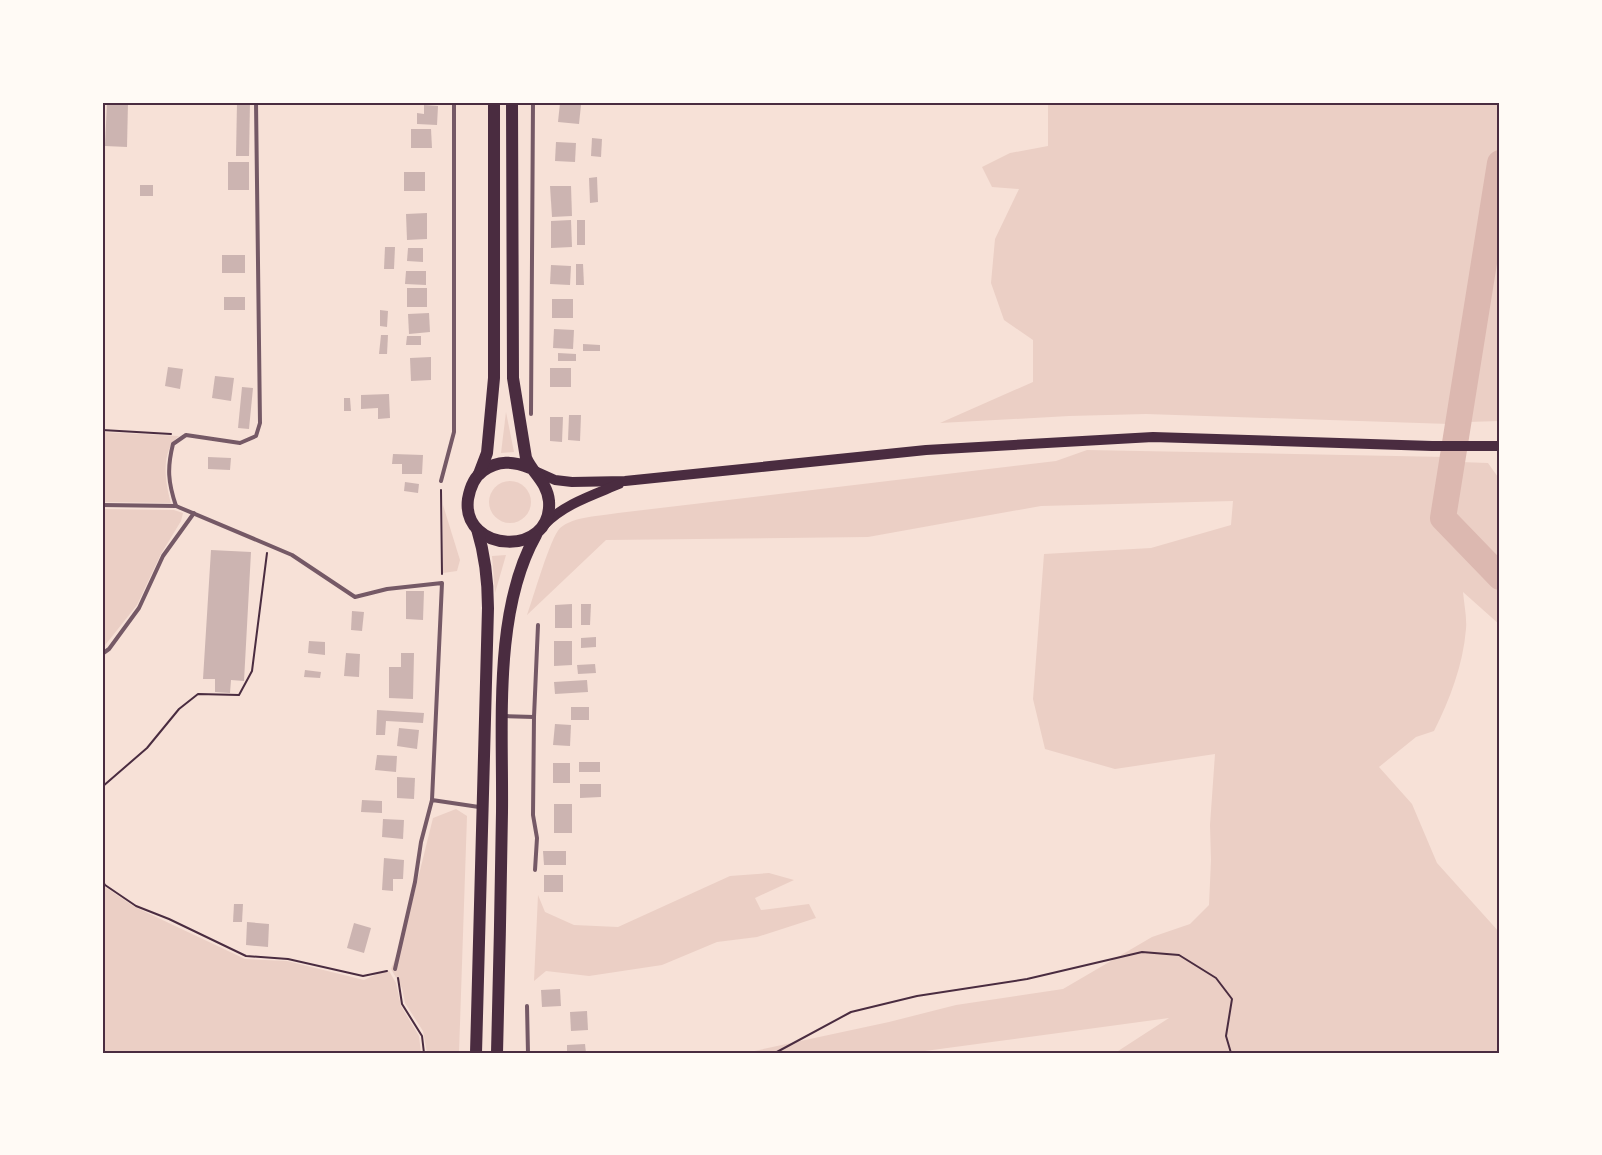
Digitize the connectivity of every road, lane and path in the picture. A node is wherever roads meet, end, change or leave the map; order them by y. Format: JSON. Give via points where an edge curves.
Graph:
{"nodes":[{"id":1,"x":256,"y":102,"type":"edge"},
{"id":2,"x":454,"y":102,"type":"edge"},
{"id":3,"x":494,"y":102,"type":"edge"},
{"id":4,"x":512,"y":102,"type":"edge"},
{"id":5,"x":534,"y":102,"type":"edge"},
{"id":6,"x":531,"y":414,"type":"dead end"},
{"id":7,"x":102,"y":430,"type":"edge"},
{"id":8,"x":186,"y":435,"type":"junction"},
{"id":9,"x":1500,"y":446,"type":"edge"},
{"id":10,"x":533,"y":470,"type":"junction"},
{"id":11,"x":478,"y":474,"type":"junction"},
{"id":12,"x":441,"y":481,"type":"joint"},
{"id":13,"x":625,"y":481,"type":"junction"},
{"id":14,"x":102,"y":505,"type":"edge"},
{"id":15,"x":176,"y":506,"type":"junction"},
{"id":16,"x":194,"y":513,"type":"junction"},
{"id":17,"x":477,"y":529,"type":"junction"},
{"id":18,"x":540,"y":529,"type":"junction"},
{"id":19,"x":268,"y":544,"type":"junction"},
{"id":20,"x":442,"y":583,"type":"junction"},
{"id":21,"x":538,"y":625,"type":"dead end"},
{"id":22,"x":102,"y":654,"type":"edge"},
{"id":23,"x":503,"y":716,"type":"junction"},
{"id":24,"x":534,"y":717,"type":"junction"},
{"id":25,"x":102,"y":787,"type":"edge"},
{"id":26,"x":432,"y":800,"type":"junction"},
{"id":27,"x":483,"y":807,"type":"junction"},
{"id":28,"x":535,"y":870,"type":"dead end"},
{"id":29,"x":102,"y":880,"type":"edge"},
{"id":30,"x":395,"y":969,"type":"junction"},
{"id":31,"x":527,"y":1006,"type":"dead end"},
{"id":32,"x":424,"y":1053,"type":"edge"},
{"id":33,"x":476,"y":1053,"type":"edge"},
{"id":34,"x":497,"y":1053,"type":"edge"},
{"id":35,"x":528,"y":1053,"type":"edge"},
{"id":36,"x":775,"y":1053,"type":"edge"},
{"id":37,"x":1231,"y":1053,"type":"edge"}],
"edges":[{"from":1,"to":8,"type":"lane","via":[[260,423],[256,436],[240,443]]},
{"from":2,"to":12,"type":"lane","via":[[454,432]]},
{"from":3,"to":11,"type":"main road","via":[[494,378],[487,453]]},
{"from":4,"to":10,"type":"main road","via":[[513,378],[523,446]]},
{"from":5,"to":6,"type":"lane"},
{"from":7,"to":8,"type":"path"},
{"from":8,"to":15,"type":"lane","via":[[173,444],[168,465]]},
{"from":9,"to":13,"type":"main road","via":[[1153,437],[926,450]]},
{"from":10,"to":11,"type":"main road","via":[[511,462],[490,466]]},
{"from":10,"to":13,"type":"main road","via":[[555,480]]},
{"from":10,"to":18,"type":"main road","via":[[547,490],[549,501]]},
{"from":11,"to":17,"type":"main road","via":[[468,502]]},
{"from":12,"to":20,"type":"path"},
{"from":13,"to":18,"type":"main road","via":[[574,503]]},
{"from":14,"to":15,"type":"lane"},
{"from":15,"to":16,"type":"lane"},
{"from":16,"to":19,"type":"lane"},
{"from":16,"to":22,"type":"lane","via":[[163,556],[139,608]]},
{"from":17,"to":18,"type":"main road","via":[[498,542],[508,543],[527,539]]},
{"from":17,"to":27,"type":"main road","via":[[488,580]]},
{"from":18,"to":23,"type":"main road","via":[[524,555],[514,587],[504,653]]},
{"from":19,"to":20,"type":"lane","via":[[356,597]]},
{"from":19,"to":25,"type":"path","via":[[252,671],[240,695],[198,694],[179,709],[147,748]]},
{"from":20,"to":26,"type":"lane"},
{"from":21,"to":24,"type":"lane"},
{"from":23,"to":24,"type":"lane"},
{"from":23,"to":34,"type":"main road"},
{"from":24,"to":28,"type":"lane"},
{"from":26,"to":27,"type":"lane"},
{"from":26,"to":30,"type":"lane"},
{"from":27,"to":33,"type":"main road"},
{"from":29,"to":30,"type":"path","via":[[136,906],[246,956],[288,959],[363,976]]},
{"from":30,"to":32,"type":"path","via":[[402,1004],[422,1036]]},
{"from":31,"to":35,"type":"lane"},
{"from":36,"to":37,"type":"path","via":[[851,1012],[917,996],[1027,979],[1142,952],[1179,955],[1216,978],[1232,999],[1226,1036]]}]}
